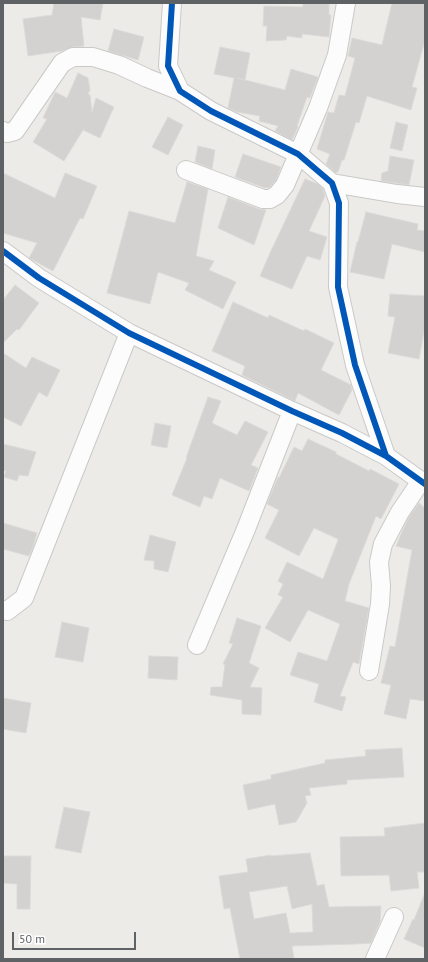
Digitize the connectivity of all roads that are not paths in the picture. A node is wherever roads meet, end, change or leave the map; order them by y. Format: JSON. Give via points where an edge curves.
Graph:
{"nodes":[{"id":1,"x":172,"y":3,"type":"edge"},
{"id":2,"x":346,"y":3,"type":"edge"},
{"id":3,"x":180,"y":91,"type":"junction"},
{"id":4,"x":3,"y":131,"type":"edge"},
{"id":5,"x":298,"y":154,"type":"junction"},
{"id":6,"x":186,"y":170,"type":"dead end"},
{"id":7,"x":332,"y":183,"type":"junction"},
{"id":8,"x":425,"y":197,"type":"edge"},
{"id":9,"x":3,"y":251,"type":"edge"},
{"id":10,"x":129,"y":334,"type":"junction"},
{"id":11,"x":292,"y":411,"type":"junction"},
{"id":12,"x":386,"y":456,"type":"junction"},
{"id":13,"x":423,"y":483,"type":"edge"},
{"id":14,"x":4,"y":616,"type":"edge"},
{"id":15,"x":197,"y":645,"type":"dead end"},
{"id":16,"x":369,"y":671,"type":"dead end"},
{"id":17,"x":394,"y":917,"type":"dead end"},
{"id":18,"x":375,"y":959,"type":"edge"}],
"edges":[{"from":1,"to":3,"type":"street","via":[[168,66]]},
{"from":2,"to":5,"type":"street","via":[[337,55]]},
{"from":3,"to":4,"type":"street","via":[[119,65],[93,57],[73,57],[62,63],[15,131]]},
{"from":3,"to":5,"type":"street","via":[[211,111]]},
{"from":5,"to":6,"type":"street","via":[[285,185],[277,196],[270,199],[263,199]]},
{"from":5,"to":7,"type":"street"},
{"from":7,"to":8,"type":"street"},
{"from":7,"to":12,"type":"street","via":[[339,203],[338,287],[355,364]]},
{"from":9,"to":10,"type":"street","via":[[39,278]]},
{"from":10,"to":11,"type":"street"},
{"from":10,"to":14,"type":"street","via":[[24,598]]},
{"from":11,"to":12,"type":"street"},
{"from":11,"to":15,"type":"street"},
{"from":12,"to":13,"type":"street"},
{"from":13,"to":16,"type":"street","via":[[400,512],[383,544],[379,562],[380,604]]},
{"from":17,"to":18,"type":"street"}]}
